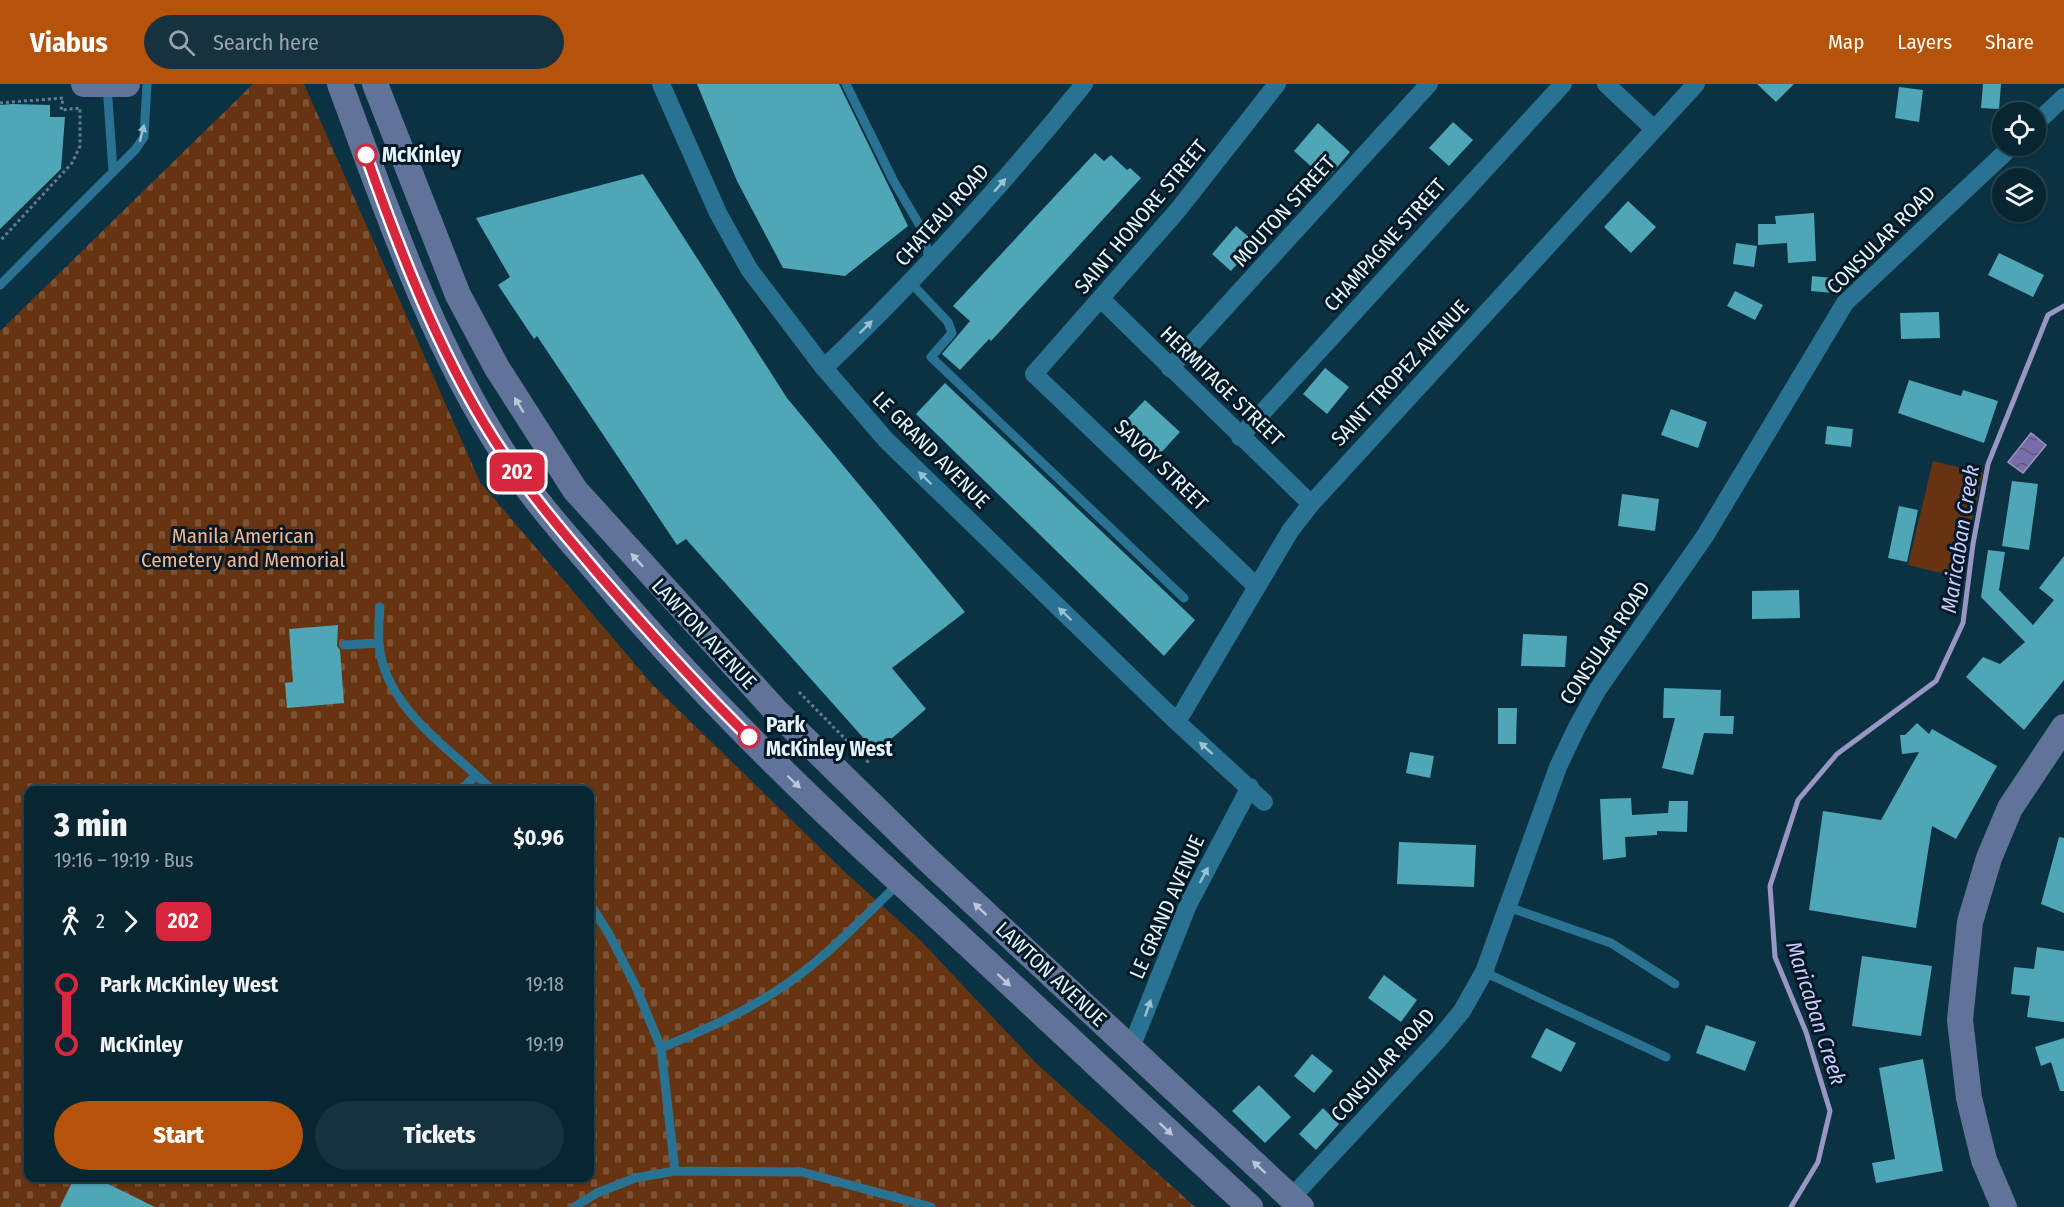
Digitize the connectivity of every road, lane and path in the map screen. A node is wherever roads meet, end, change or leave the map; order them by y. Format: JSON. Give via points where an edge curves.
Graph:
{"nodes":[{"id":1,"x":106,"y":84,"type":"edge"},
{"id":2,"x":147,"y":84,"type":"edge"},
{"id":3,"x":340,"y":84,"type":"edge"},
{"id":4,"x":375,"y":84,"type":"edge"},
{"id":5,"x":382,"y":84,"type":"edge"},
{"id":6,"x":661,"y":84,"type":"edge"},
{"id":7,"x":846,"y":84,"type":"edge"},
{"id":8,"x":1084,"y":84,"type":"edge"},
{"id":9,"x":1277,"y":84,"type":"edge"},
{"id":10,"x":1429,"y":84,"type":"edge"},
{"id":11,"x":1563,"y":84,"type":"edge"},
{"id":12,"x":1606,"y":84,"type":"edge"},
{"id":13,"x":1696,"y":84,"type":"edge"},
{"id":14,"x":2064,"y":97,"type":"edge"},
{"id":15,"x":0,"y":103,"type":"edge"},
{"id":16,"x":2046,"y":114,"type":"edge"},
{"id":17,"x":388,"y":123,"type":"junction"},
{"id":18,"x":1654,"y":129,"type":"junction"},
{"id":19,"x":2001,"y":156,"type":"edge"},
{"id":20,"x":113,"y":171,"type":"junction"},
{"id":21,"x":0,"y":241,"type":"edge"},
{"id":22,"x":930,"y":262,"type":"junction"},
{"id":23,"x":911,"y":283,"type":"junction"},
{"id":24,"x":0,"y":285,"type":"edge"},
{"id":25,"x":1102,"y":300,"type":"junction"},
{"id":26,"x":824,"y":368,"type":"junction"},
{"id":27,"x":1170,"y":368,"type":"junction"},
{"id":28,"x":1034,"y":374,"type":"joint"},
{"id":29,"x":1240,"y":437,"type":"junction"},
{"id":30,"x":1311,"y":504,"type":"junction"},
{"id":31,"x":1257,"y":587,"type":"junction"},
{"id":32,"x":1184,"y":598,"type":"dead end"},
{"id":33,"x":380,"y":607,"type":"dead end"},
{"id":34,"x":379,"y":643,"type":"junction"},
{"id":35,"x":344,"y":645,"type":"dead end"},
{"id":36,"x":799,"y":692,"type":"dead end"},
{"id":37,"x":1177,"y":722,"type":"junction"},
{"id":38,"x":2064,"y":727,"type":"edge"},
{"id":39,"x":869,"y":763,"type":"dead end"},
{"id":40,"x":476,"y":775,"type":"junction"},
{"id":41,"x":464,"y":786,"type":"edge"},
{"id":42,"x":488,"y":786,"type":"edge"},
{"id":43,"x":1250,"y":787,"type":"junction"},
{"id":44,"x":1264,"y":802,"type":"dead end"},
{"id":45,"x":900,"y":882,"type":"junction"},
{"id":46,"x":1508,"y":907,"type":"junction"},
{"id":47,"x":594,"y":910,"type":"edge"},
{"id":48,"x":1484,"y":972,"type":"junction"},
{"id":49,"x":1675,"y":984,"type":"dead end"},
{"id":50,"x":661,"y":1048,"type":"junction"},
{"id":51,"x":1131,"y":1048,"type":"junction"},
{"id":52,"x":1666,"y":1057,"type":"dead end"},
{"id":53,"x":675,"y":1171,"type":"junction"},
{"id":54,"x":1296,"y":1202,"type":"edge"},
{"id":55,"x":574,"y":1207,"type":"edge"},
{"id":56,"x":932,"y":1207,"type":"edge"},
{"id":57,"x":1250,"y":1207,"type":"edge"},
{"id":58,"x":2004,"y":1207,"type":"edge"}],
"edges":[{"from":1,"to":20,"type":"lane"},
{"from":20,"to":2,"type":"lane","one_way":true,"via":[[144,137]]},
{"from":3,"to":45,"type":"main road","name":"LAWTON AVENUE","one_way":true,"via":[[393,231],[464,384],[504,455],[548,515],[693,681]]},
{"from":4,"to":17,"type":"main road","name":"LAWTON AVENUE"},
{"from":5,"to":17,"type":"main road"},
{"from":6,"to":26,"type":"street","name":"LE GRAND AVENUE","via":[[718,213],[748,269]]},
{"from":7,"to":22,"type":"lane","via":[[923,231]]},
{"from":22,"to":8,"type":"street","name":"CHATEAU ROAD","one_way":true},
{"from":9,"to":25,"type":"street","name":"SAINT HONORE STREET"},
{"from":10,"to":27,"type":"street","name":"MOUTON STREET"},
{"from":11,"to":29,"type":"street","name":"CHAMPAGNE STREET"},
{"from":12,"to":18,"type":"street"},
{"from":13,"to":18,"type":"street","name":"SAINT TROPEZ AVENUE"},
{"from":14,"to":16,"type":"street"},
{"from":15,"to":21,"type":"path","via":[[63,98],[61,110],[80,108],[80,146],[72,163]]},
{"from":51,"to":17,"type":"main road","name":"LAWTON AVENUE","one_way":true,"via":[[927,859],[776,711],[575,490],[497,368],[458,295]]},
{"from":18,"to":30,"type":"street","name":"SAINT TROPEZ AVENUE"},
{"from":19,"to":46,"type":"street","name":"CONSULAR ROAD","via":[[1845,303],[1705,536],[1582,717],[1558,767]]},
{"from":20,"to":24,"type":"lane"},
{"from":22,"to":23,"type":"street","name":"CHATEAU ROAD"},
{"from":26,"to":23,"type":"street","name":"CHATEAU ROAD","one_way":true},
{"from":23,"to":32,"type":"lane","via":[[948,322],[952,333],[931,357]]},
{"from":25,"to":27,"type":"street","name":"HERMITAGE STREET"},
{"from":25,"to":28,"type":"street","name":"SAINT HONORE STREET"},
{"from":37,"to":26,"type":"street","name":"LE GRAND AVENUE","one_way":true,"via":[[886,440]]},
{"from":27,"to":29,"type":"street","name":"HERMITAGE STREET"},
{"from":28,"to":31,"type":"street","name":"SAVOY STREET"},
{"from":29,"to":30,"type":"street","name":"HERMITAGE STREET"},
{"from":30,"to":31,"type":"street","name":"SAINT TROPEZ AVENUE"},
{"from":31,"to":37,"type":"street","name":"SAINT TROPEZ AVENUE"},
{"from":33,"to":34,"type":"lane"},
{"from":34,"to":35,"type":"lane"},
{"from":34,"to":40,"type":"lane","via":[[390,684],[407,710]]},
{"from":36,"to":39,"type":"path"},
{"from":43,"to":37,"type":"street","name":"LE GRAND AVENUE","one_way":true},
{"from":38,"to":58,"type":"main road","via":[[2010,808],[1989,858],[1970,922],[1960,1020],[1969,1098],[1984,1160]]},
{"from":40,"to":41,"type":"lane"},
{"from":40,"to":42,"type":"lane"},
{"from":43,"to":44,"type":"street","name":"LE GRAND AVENUE"},
{"from":51,"to":43,"type":"street","name":"LE GRAND AVENUE","one_way":true,"via":[[1188,905]]},
{"from":45,"to":50,"type":"lane","via":[[817,960],[774,993],[719,1024]]},
{"from":45,"to":57,"type":"main road","name":"LAWTON AVENUE","one_way":true},
{"from":46,"to":48,"type":"street","name":"CONSULAR ROAD"},
{"from":46,"to":49,"type":"lane","via":[[1611,943]]},
{"from":47,"to":50,"type":"lane","via":[[635,985]]},
{"from":48,"to":52,"type":"lane"},
{"from":48,"to":54,"type":"street","name":"CONSULAR ROAD","via":[[1462,1011]]},
{"from":50,"to":53,"type":"lane"},
{"from":54,"to":51,"type":"main road","name":"LAWTON AVENUE","one_way":true},
{"from":53,"to":55,"type":"lane","via":[[635,1178],[597,1192]]},
{"from":53,"to":56,"type":"lane","via":[[802,1173]]}]}
